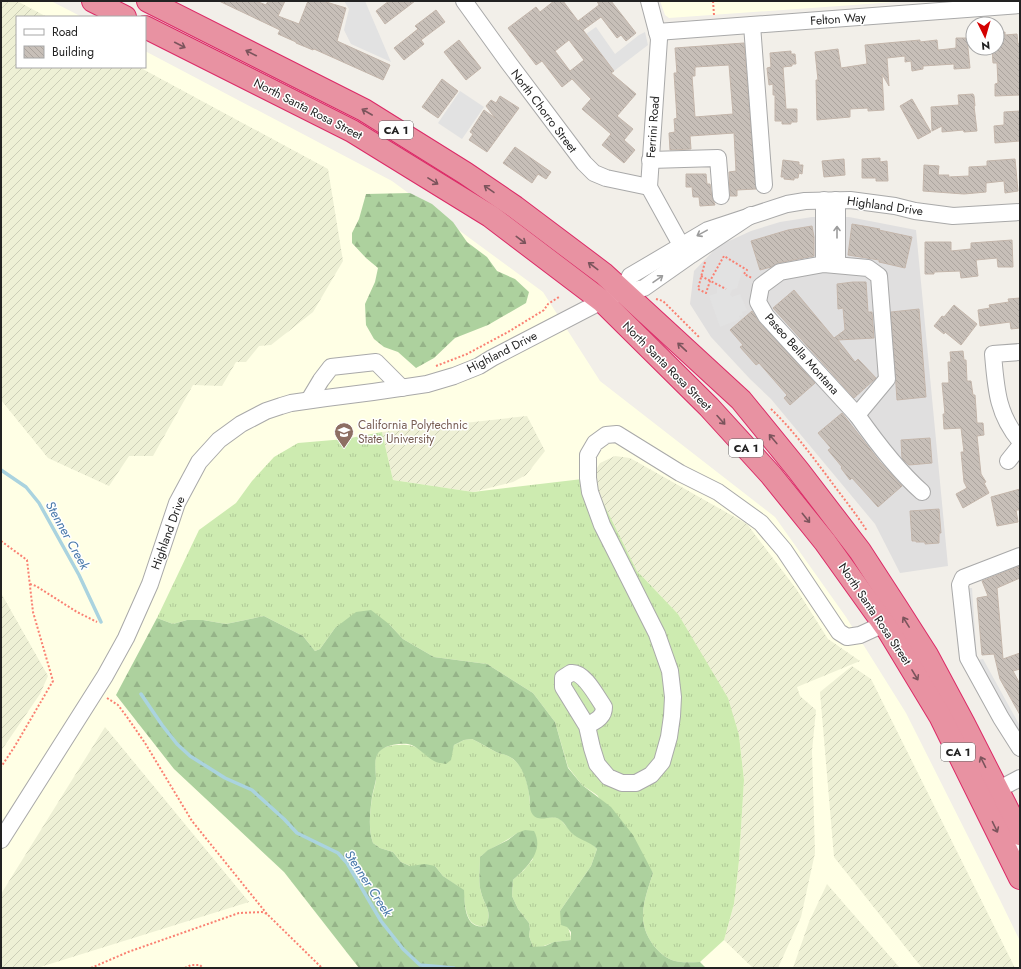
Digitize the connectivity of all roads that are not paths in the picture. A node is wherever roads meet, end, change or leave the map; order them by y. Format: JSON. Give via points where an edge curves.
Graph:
{"nodes":[{"id":1,"x":93,"y":1,"type":"edge"},
{"id":2,"x":148,"y":1,"type":"edge"},
{"id":3,"x":464,"y":1,"type":"edge"},
{"id":4,"x":649,"y":1,"type":"edge"},
{"id":5,"x":1020,"y":5,"type":"edge"},
{"id":6,"x":123,"y":16,"type":"edge"},
{"id":7,"x":752,"y":25,"type":"junction"},
{"id":8,"x":146,"y":28,"type":"edge"},
{"id":9,"x":657,"y":32,"type":"junction"},
{"id":10,"x":650,"y":160,"type":"junction"},
{"id":11,"x":764,"y":185,"type":"dead end"},
{"id":12,"x":649,"y":187,"type":"junction"},
{"id":13,"x":721,"y":196,"type":"dead end"},
{"id":14,"x":830,"y":200,"type":"junction"},
{"id":15,"x":1020,"y":212,"type":"edge"},
{"id":16,"x":751,"y":215,"type":"junction"},
{"id":17,"x":681,"y":245,"type":"junction"},
{"id":18,"x":831,"y":264,"type":"junction"},
{"id":19,"x":622,"y":292,"type":"junction"},
{"id":20,"x":602,"y":301,"type":"junction"},
{"id":21,"x":1020,"y":352,"type":"edge"},
{"id":22,"x":402,"y":388,"type":"junction"},
{"id":23,"x":309,"y":400,"type":"junction"},
{"id":24,"x":857,"y":415,"type":"junction"},
{"id":25,"x":1020,"y":440,"type":"edge"},
{"id":26,"x":1020,"y":446,"type":"edge"},
{"id":27,"x":1008,"y":461,"type":"dead end"},
{"id":28,"x":922,"y":492,"type":"dead end"},
{"id":29,"x":1020,"y":556,"type":"edge"},
{"id":30,"x":884,"y":624,"type":"junction"},
{"id":31,"x":587,"y":726,"type":"dead end"},
{"id":32,"x":1020,"y":748,"type":"edge"},
{"id":33,"x":1020,"y":778,"type":"edge"},
{"id":34,"x":989,"y":795,"type":"junction"},
{"id":35,"x":1020,"y":834,"type":"edge"},
{"id":36,"x":1,"y":840,"type":"edge"},
{"id":37,"x":1014,"y":849,"type":"edge"},
{"id":38,"x":1020,"y":878,"type":"edge"}],
"edges":[{"from":1,"to":6,"type":"highway"},
{"from":19,"to":2,"type":"highway","name":"North Santa Rosa Street","number":"CA 1","one_way":true,"via":[[604,274],[515,207],[452,164],[364,110]]},
{"from":3,"to":12,"type":"street","name":"North Chorro Street","via":[[584,163],[594,173],[606,178]]},
{"from":4,"to":9,"type":"street","name":"Ferrini Road"},
{"from":5,"to":7,"type":"street","name":"Felton Way"},
{"from":7,"to":9,"type":"street","name":"Felton Way"},
{"from":7,"to":11,"type":"street"},
{"from":8,"to":20,"type":"highway","name":"North Santa Rosa Street","number":"CA 1","one_way":true,"via":[[352,131],[490,216]]},
{"from":9,"to":10,"type":"street","name":"Ferrini Road","via":[[659,39]]},
{"from":10,"to":12,"type":"street","name":"Ferrini Road"},
{"from":10,"to":13,"type":"street","via":[[718,158]]},
{"from":12,"to":17,"type":"street"},
{"from":14,"to":15,"type":"street","name":"Highland Drive","via":[[850,200],[953,216]]},
{"from":14,"to":16,"type":"street","name":"Highland Drive","via":[[787,204]]},
{"from":14,"to":18,"type":"street"},
{"from":16,"to":17,"type":"street","name":"Highland Drive","one_way":true,"via":[[708,230]]},
{"from":19,"to":16,"type":"street","name":"Highland Drive","one_way":true,"via":[[644,288]]},
{"from":17,"to":19,"type":"street","name":"Highland Drive","via":[[630,276]]},
{"from":18,"to":24,"type":"street","via":[[868,268],[879,276],[887,379]]},
{"from":18,"to":24,"type":"street","name":"Paseo Bella Montana","via":[[780,272],[761,286],[758,302],[766,316]]},
{"from":19,"to":20,"type":"street","name":"Highland Drive"},
{"from":34,"to":19,"type":"highway","name":"North Santa Rosa Street","number":"CA 1","one_way":true,"via":[[964,724],[927,655],[860,551],[741,400]]},
{"from":20,"to":22,"type":"street","name":"Highland Drive","via":[[479,366],[427,384]]},
{"from":20,"to":30,"type":"highway","name":"North Santa Rosa Street","number":"CA 1","one_way":true,"via":[[709,407],[771,475],[825,542]]},
{"from":21,"to":25,"type":"street","via":[[993,354],[1002,413]]},
{"from":22,"to":23,"type":"street","name":"Highland Drive"},
{"from":22,"to":23,"type":"street","via":[[376,362],[331,367]]},
{"from":23,"to":36,"type":"street","name":"Highland Drive","via":[[266,411],[240,424],[219,440],[199,462],[176,503],[150,584],[126,638],[105,676]]},
{"from":24,"to":28,"type":"street","name":"Paseo Bella Montana","via":[[912,484]]},
{"from":26,"to":27,"type":"street"},
{"from":29,"to":32,"type":"street","via":[[963,578],[960,585],[968,658]]},
{"from":30,"to":31,"type":"street","via":[[860,636],[847,637],[839,632],[784,550],[760,523],[718,492],[680,473],[618,434],[606,435],[595,442],[588,456],[590,492],[602,525],[657,634],[670,671],[672,716],[662,762],[651,775],[636,783],[622,783],[608,777],[596,764]]},
{"from":30,"to":34,"type":"highway","name":"North Santa Rosa Street","number":"CA 1","one_way":true},
{"from":33,"to":34,"type":"street"},
{"from":34,"to":35,"type":"highway","name":"North Santa Rosa Street","number":"CA 1"},
{"from":34,"to":37,"type":"highway","name":"North Santa Rosa Street","number":"CA 1","one_way":true},
{"from":37,"to":38,"type":"highway","name":"North Santa Rosa Street","number":"CA 1"}]}
